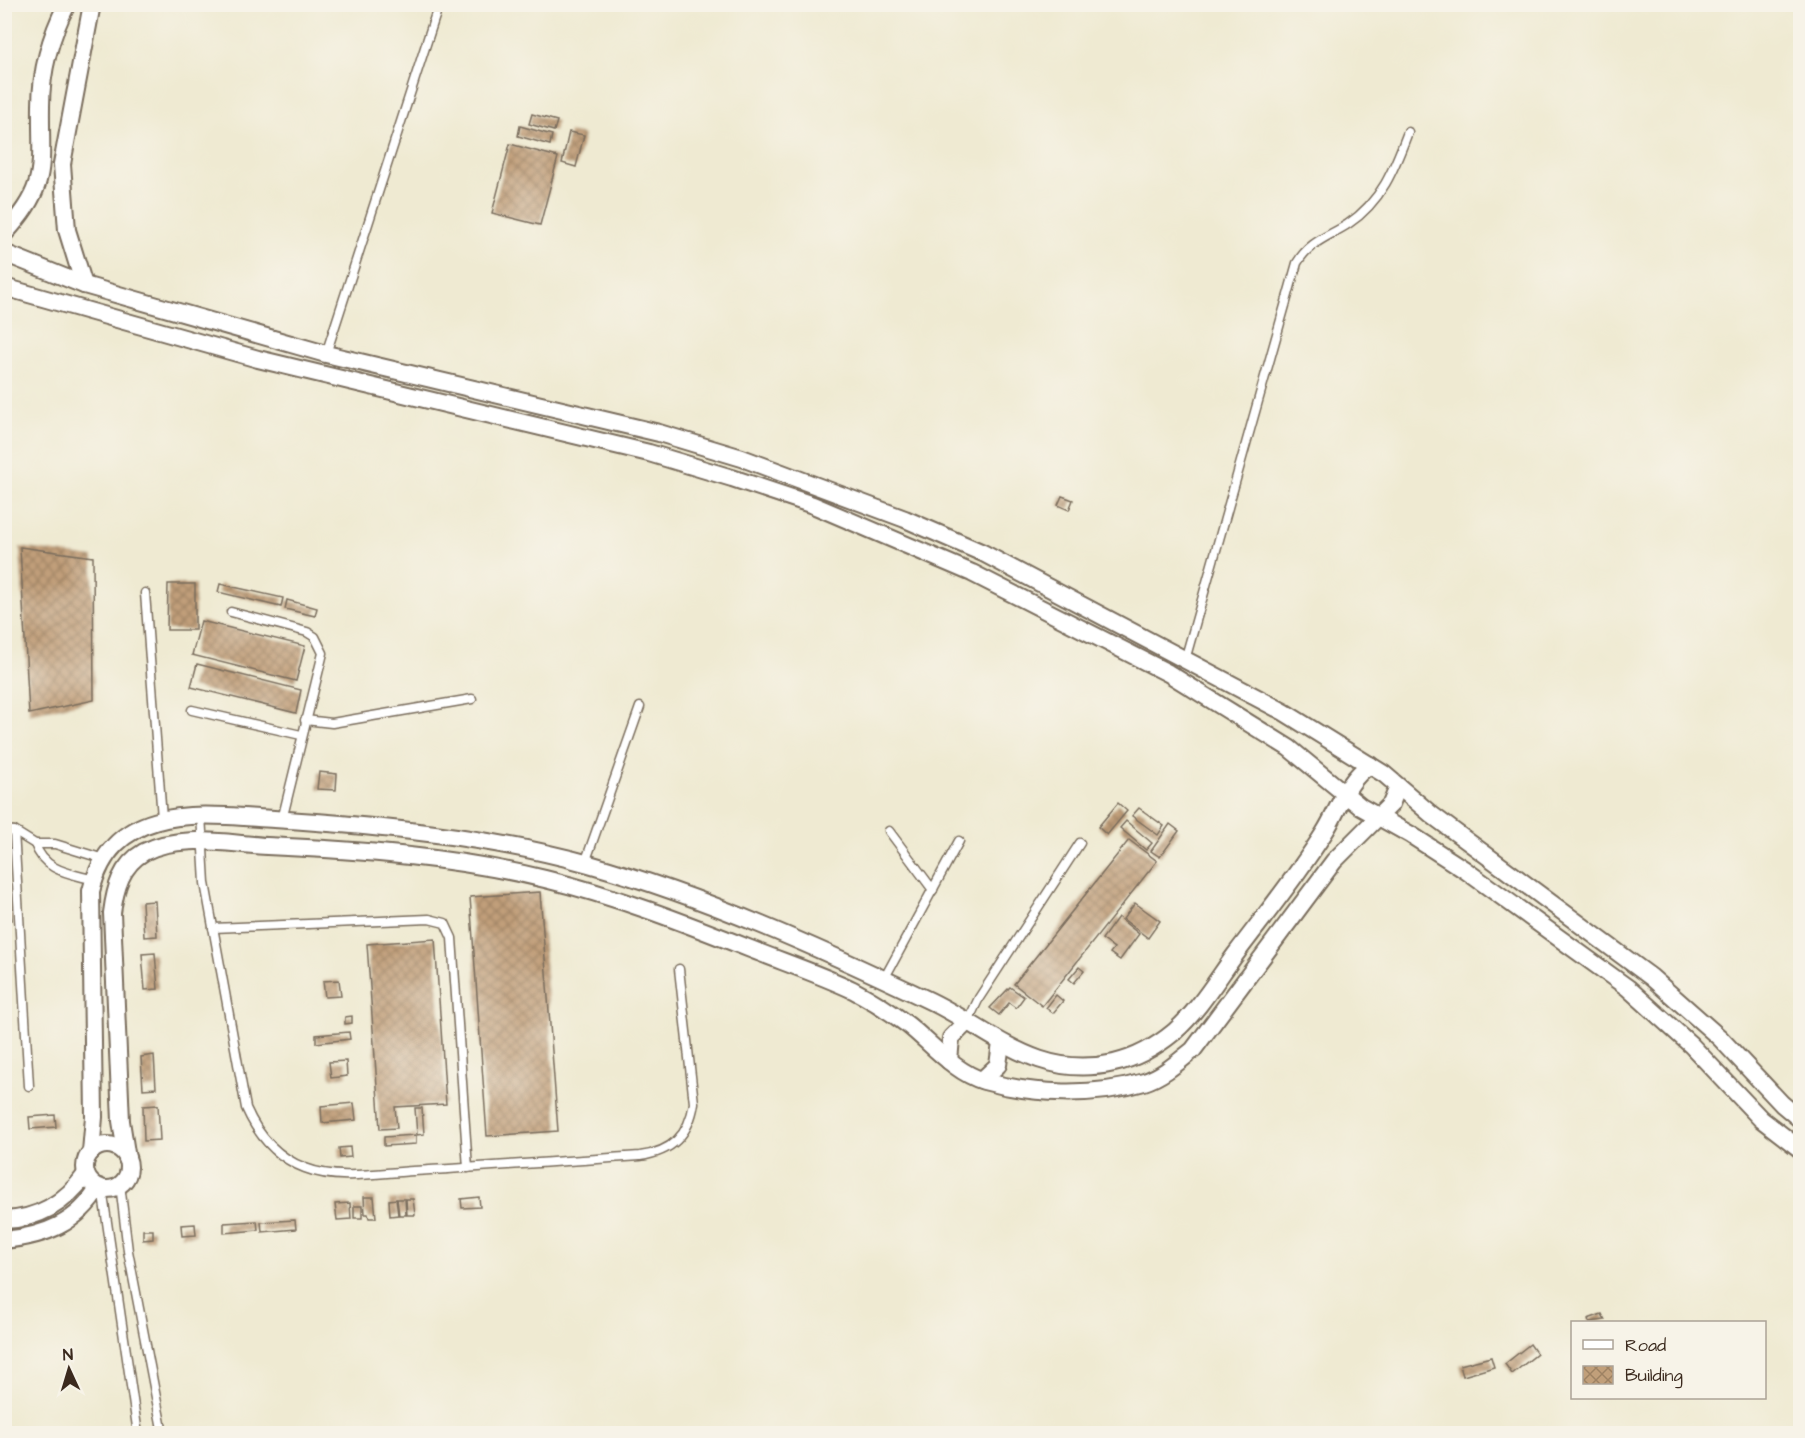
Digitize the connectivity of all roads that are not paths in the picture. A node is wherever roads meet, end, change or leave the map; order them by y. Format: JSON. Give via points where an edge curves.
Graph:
{"nodes":[{"id":1,"x":67,"y":4,"type":"edge"},
{"id":2,"x":92,"y":4,"type":"edge"},
{"id":3,"x":439,"y":4,"type":"edge"},
{"id":4,"x":1408,"y":132,"type":"dead end"},
{"id":5,"x":42,"y":160,"type":"junction"},
{"id":6,"x":62,"y":164,"type":"junction"},
{"id":7,"x":4,"y":234,"type":"edge"},
{"id":8,"x":4,"y":253,"type":"edge"},
{"id":9,"x":84,"y":285,"type":"junction"},
{"id":10,"x":4,"y":287,"type":"edge"},
{"id":11,"x":326,"y":354,"type":"junction"},
{"id":12,"x":145,"y":593,"type":"dead end"},
{"id":13,"x":231,"y":612,"type":"dead end"},
{"id":14,"x":1185,"y":660,"type":"junction"},
{"id":15,"x":472,"y":699,"type":"dead end"},
{"id":16,"x":640,"y":707,"type":"dead end"},
{"id":17,"x":192,"y":710,"type":"dead end"},
{"id":18,"x":305,"y":720,"type":"junction"},
{"id":19,"x":301,"y":735,"type":"junction"},
{"id":20,"x":1370,"y":765,"type":"junction"},
{"id":21,"x":1398,"y":787,"type":"junction"},
{"id":22,"x":1347,"y":793,"type":"junction"},
{"id":23,"x":201,"y":814,"type":"junction"},
{"id":24,"x":1379,"y":816,"type":"junction"},
{"id":25,"x":162,"y":818,"type":"junction"},
{"id":26,"x":282,"y":820,"type":"junction"},
{"id":27,"x":9,"y":831,"type":"edge"},
{"id":28,"x":889,"y":831,"type":"dead end"},
{"id":29,"x":959,"y":841,"type":"dead end"},
{"id":30,"x":202,"y":842,"type":"junction"},
{"id":31,"x":1080,"y":843,"type":"dead end"},
{"id":32,"x":35,"y":844,"type":"junction"},
{"id":33,"x":104,"y":859,"type":"junction"},
{"id":34,"x":585,"y":863,"type":"junction"},
{"id":35,"x":94,"y":880,"type":"junction"},
{"id":36,"x":933,"y":890,"type":"junction"},
{"id":37,"x":213,"y":928,"type":"junction"},
{"id":38,"x":679,"y":969,"type":"dead end"},
{"id":39,"x":884,"y":979,"type":"junction"},
{"id":40,"x":968,"y":1021,"type":"junction"},
{"id":41,"x":1001,"y":1043,"type":"junction"},
{"id":42,"x":949,"y":1061,"type":"junction"},
{"id":43,"x":982,"y":1080,"type":"junction"},
{"id":44,"x":29,"y":1086,"type":"dead end"},
{"id":45,"x":1800,"y":1119,"type":"edge"},
{"id":46,"x":1800,"y":1149,"type":"edge"},
{"id":47,"x":91,"y":1152,"type":"junction"},
{"id":48,"x":127,"y":1159,"type":"junction"},
{"id":49,"x":468,"y":1168,"type":"junction"},
{"id":50,"x":86,"y":1174,"type":"junction"},
{"id":51,"x":120,"y":1184,"type":"junction"},
{"id":52,"x":101,"y":1188,"type":"junction"},
{"id":53,"x":4,"y":1220,"type":"edge"},
{"id":54,"x":4,"y":1240,"type":"edge"},
{"id":55,"x":138,"y":1434,"type":"edge"},
{"id":56,"x":163,"y":1434,"type":"edge"}],
"edges":[{"from":1,"to":5,"type":"street","via":[[45,67],[40,105]]},
{"from":2,"to":6,"type":"street"},
{"from":3,"to":11,"type":"lane"},
{"from":4,"to":14,"type":"lane","via":[[1392,174],[1372,204],[1348,224],[1313,243],[1297,263]]},
{"from":5,"to":6,"type":"street"},
{"from":5,"to":7,"type":"street","via":[[33,195]]},
{"from":6,"to":9,"type":"street","via":[[67,230]]},
{"from":8,"to":9,"type":"street"},
{"from":9,"to":11,"type":"street"},
{"from":10,"to":22,"type":"street","via":[[270,362],[650,453],[813,505],[972,573],[1168,673],[1289,748]]},
{"from":11,"to":14,"type":"street","via":[[659,433],[824,486],[983,554]]},
{"from":12,"to":25,"type":"lane"},
{"from":13,"to":18,"type":"lane","via":[[307,632],[320,644],[321,662]]},
{"from":14,"to":20,"type":"street","via":[[1284,712]]},
{"from":15,"to":18,"type":"lane","via":[[332,723]]},
{"from":16,"to":34,"type":"lane"},
{"from":17,"to":19,"type":"lane"},
{"from":18,"to":19,"type":"lane"},
{"from":19,"to":26,"type":"lane"},
{"from":20,"to":21,"type":"street"},
{"from":20,"to":22,"type":"street","via":[[1355,777]]},
{"from":21,"to":24,"type":"street","via":[[1391,804]]},
{"from":21,"to":45,"type":"street","via":[[1651,976],[1720,1038]]},
{"from":22,"to":24,"type":"street","via":[[1361,807]]},
{"from":22,"to":41,"type":"street","via":[[1308,857],[1206,995],[1176,1030],[1158,1044],[1117,1062],[1071,1067],[1027,1056]]},
{"from":23,"to":25,"type":"street"},
{"from":23,"to":26,"type":"street"},
{"from":23,"to":30,"type":"lane"},
{"from":24,"to":43,"type":"street","via":[[1334,861],[1211,1028],[1171,1068],[1136,1083],[1065,1092]]},
{"from":24,"to":46,"type":"street","via":[[1465,870],[1628,988],[1691,1045],[1761,1119]]},
{"from":25,"to":33,"type":"street","via":[[141,826],[118,842]]},
{"from":26,"to":34,"type":"street","via":[[442,836]]},
{"from":27,"to":32,"type":"lane"},
{"from":27,"to":44,"type":"lane"},
{"from":28,"to":36,"type":"lane"},
{"from":29,"to":36,"type":"lane"},
{"from":30,"to":37,"type":"lane"},
{"from":30,"to":42,"type":"street","via":[[463,863],[544,878],[623,901],[852,990],[906,1024]]},
{"from":30,"to":48,"type":"street","via":[[163,844],[142,853],[125,869],[115,890],[112,913],[121,1121]]},
{"from":31,"to":40,"type":"lane"},
{"from":32,"to":33,"type":"lane","via":[[55,844]]},
{"from":32,"to":35,"type":"lane","via":[[50,867]]},
{"from":33,"to":35,"type":"street"},
{"from":34,"to":39,"type":"street","via":[[709,905]]},
{"from":35,"to":47,"type":"street","via":[[89,919],[94,1117]]},
{"from":36,"to":39,"type":"lane"},
{"from":37,"to":49,"type":"lane","via":[[242,1094],[252,1122],[270,1146],[305,1168],[333,1174]]},
{"from":37,"to":49,"type":"lane","via":[[429,919],[445,923],[452,938]]},
{"from":38,"to":49,"type":"lane","via":[[693,1103],[691,1120],[672,1146],[657,1154],[640,1156]]},
{"from":39,"to":40,"type":"street"},
{"from":40,"to":41,"type":"street"},
{"from":40,"to":42,"type":"street","via":[[951,1038]]},
{"from":41,"to":43,"type":"street","via":[[998,1065]]},
{"from":42,"to":43,"type":"street"},
{"from":47,"to":48,"type":"street","via":[[111,1146]]},
{"from":47,"to":50,"type":"street"},
{"from":48,"to":51,"type":"street","via":[[128,1173]]},
{"from":50,"to":52,"type":"street"},
{"from":50,"to":53,"type":"street","via":[[69,1194],[47,1210]]},
{"from":51,"to":52,"type":"street"},
{"from":51,"to":56,"type":"lane","via":[[128,1251]]},
{"from":52,"to":54,"type":"street","via":[[69,1221],[40,1234]]},
{"from":52,"to":55,"type":"lane"}]}
